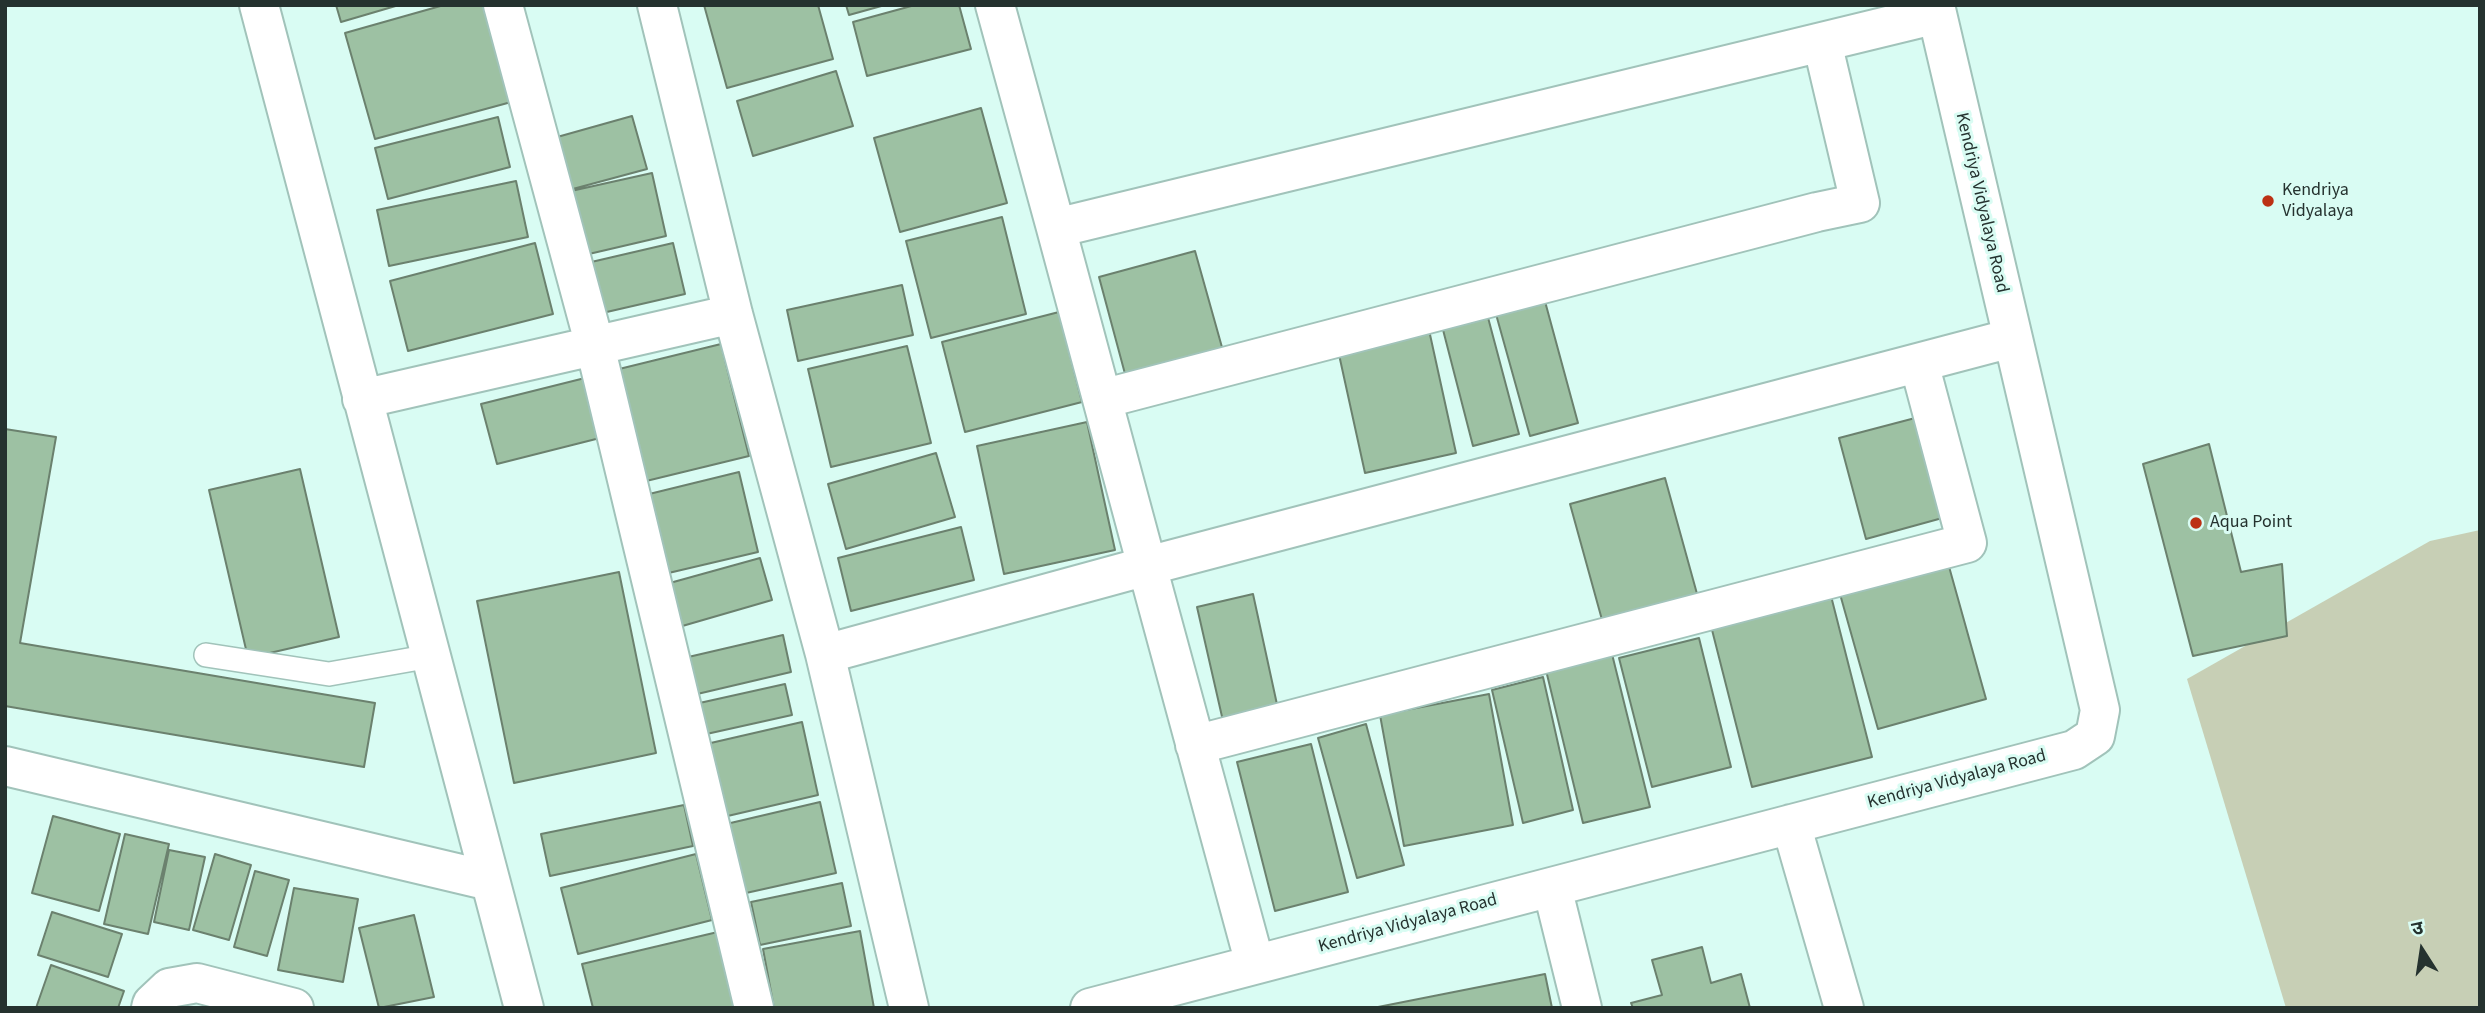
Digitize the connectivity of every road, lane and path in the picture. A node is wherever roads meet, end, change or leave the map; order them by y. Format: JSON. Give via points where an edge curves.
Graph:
{"nodes":[{"id":1,"x":259,"y":5,"type":"edge"},
{"id":2,"x":503,"y":5,"type":"edge"},
{"id":3,"x":657,"y":5,"type":"edge"},
{"id":4,"x":995,"y":5,"type":"edge"},
{"id":5,"x":1936,"y":10,"type":"edge"},
{"id":6,"x":1822,"y":42,"type":"junction"},
{"id":7,"x":1056,"y":228,"type":"junction"},
{"id":8,"x":733,"y":314,"type":"junction"},
{"id":9,"x":2012,"y":338,"type":"junction"},
{"id":10,"x":595,"y":346,"type":"junction"},
{"id":11,"x":1919,"y":363,"type":"junction"},
{"id":12,"x":362,"y":399,"type":"junction"},
{"id":13,"x":1102,"y":399,"type":"junction"},
{"id":14,"x":1147,"y":566,"type":"junction"},
{"id":15,"x":206,"y":654,"type":"dead end"},
{"id":16,"x":825,"y":654,"type":"junction"},
{"id":17,"x":431,"y":656,"type":"junction"},
{"id":18,"x":1195,"y":745,"type":"junction"},
{"id":19,"x":5,"y":765,"type":"edge"},
{"id":20,"x":1791,"y":824,"type":"junction"},
{"id":21,"x":490,"y":881,"type":"junction"},
{"id":22,"x":1552,"y":887,"type":"junction"},
{"id":23,"x":1255,"y":964,"type":"junction"},
{"id":24,"x":151,"y":1008,"type":"edge"},
{"id":25,"x":294,"y":1008,"type":"edge"},
{"id":26,"x":524,"y":1008,"type":"edge"},
{"id":27,"x":754,"y":1008,"type":"edge"},
{"id":28,"x":909,"y":1008,"type":"edge"},
{"id":29,"x":1090,"y":1008,"type":"edge"},
{"id":30,"x":1582,"y":1008,"type":"edge"},
{"id":31,"x":1844,"y":1008,"type":"edge"}],
"edges":[{"from":1,"to":12,"type":"street"},
{"from":2,"to":10,"type":"street"},
{"from":3,"to":8,"type":"street"},
{"from":4,"to":7,"type":"street"},
{"from":5,"to":6,"type":"street"},
{"from":5,"to":9,"type":"street","name":"Kendriya Vidyalaya Road"},
{"from":6,"to":7,"type":"street"},
{"from":6,"to":13,"type":"street","via":[[1860,203]]},
{"from":7,"to":13,"type":"street"},
{"from":8,"to":10,"type":"street"},
{"from":8,"to":16,"type":"street"},
{"from":9,"to":11,"type":"street"},
{"from":9,"to":20,"type":"street","name":"Kendriya Vidyalaya Road","via":[[2100,710],[2095,736],[2074,750]]},
{"from":10,"to":12,"type":"street"},
{"from":10,"to":27,"type":"street"},
{"from":11,"to":14,"type":"street"},
{"from":11,"to":18,"type":"street","via":[[1967,543]]},
{"from":12,"to":17,"type":"street"},
{"from":13,"to":14,"type":"street"},
{"from":14,"to":16,"type":"street"},
{"from":14,"to":18,"type":"street"},
{"from":15,"to":17,"type":"lane","via":[[329,674]]},
{"from":16,"to":28,"type":"street"},
{"from":17,"to":21,"type":"street"},
{"from":18,"to":23,"type":"street"},
{"from":19,"to":21,"type":"street"},
{"from":20,"to":22,"type":"street","name":"Kendriya Vidyalaya Road"},
{"from":20,"to":31,"type":"street"},
{"from":21,"to":26,"type":"street"},
{"from":22,"to":23,"type":"street","name":"Kendriya Vidyalaya Road"},
{"from":22,"to":30,"type":"street"},
{"from":23,"to":29,"type":"street","name":"Kendriya Vidyalaya Road"},
{"from":24,"to":25,"type":"street","via":[[169,988],[197,983]]}]}
